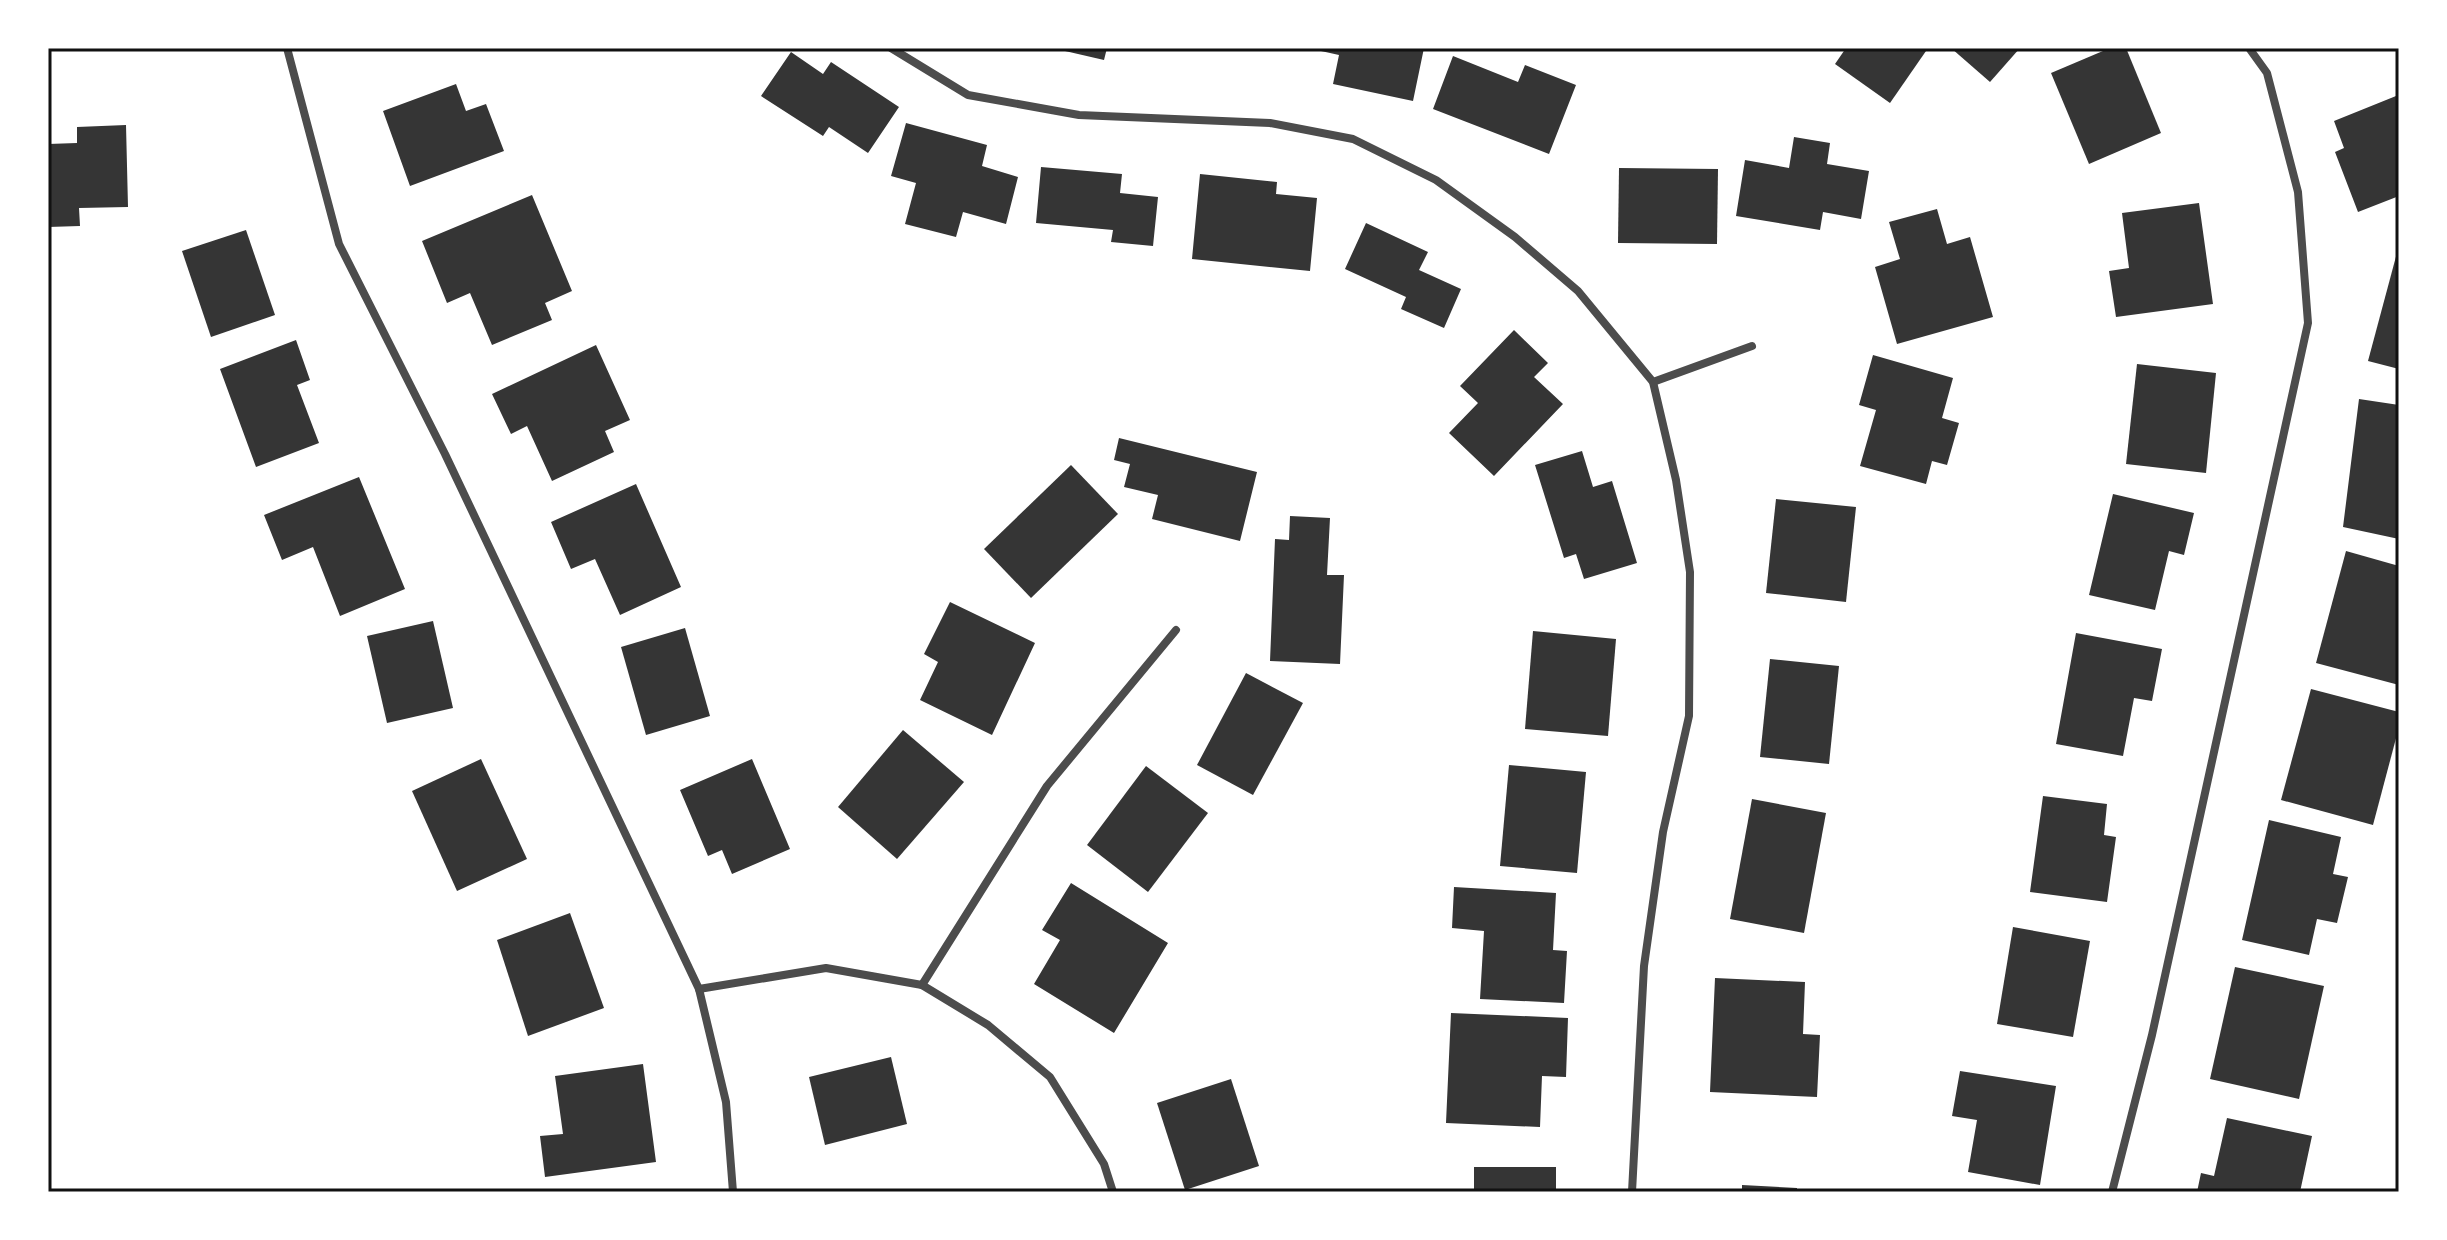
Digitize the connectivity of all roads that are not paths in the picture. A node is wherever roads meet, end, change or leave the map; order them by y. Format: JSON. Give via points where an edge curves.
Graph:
{"nodes":[{"id":1,"x":287,"y":48,"type":"edge"},
{"id":2,"x":891,"y":48,"type":"edge"},
{"id":3,"x":2249,"y":48,"type":"edge"},
{"id":4,"x":1752,"y":346,"type":"dead end"},
{"id":5,"x":1653,"y":382,"type":"junction"},
{"id":6,"x":1176,"y":630,"type":"dead end"},
{"id":7,"x":922,"y":985,"type":"junction"},
{"id":8,"x":699,"y":989,"type":"junction"},
{"id":9,"x":733,"y":1192,"type":"edge"},
{"id":10,"x":1113,"y":1192,"type":"edge"},
{"id":11,"x":1632,"y":1192,"type":"edge"},
{"id":12,"x":2112,"y":1192,"type":"edge"}],
"edges":[{"from":1,"to":8,"type":"street","via":[[339,244],[445,454]]},
{"from":2,"to":5,"type":"street","via":[[968,95],[1079,115],[1270,123],[1353,139],[1436,180],[1515,237],[1578,291]]},
{"from":3,"to":12,"type":"street","via":[[2267,73],[2298,192],[2308,323],[2152,1035]]},
{"from":4,"to":5,"type":"street"},
{"from":5,"to":11,"type":"street","via":[[1690,572],[1689,716],[1663,832],[1644,966]]},
{"from":6,"to":7,"type":"street","via":[[1047,786]]},
{"from":7,"to":8,"type":"street","via":[[826,968]]},
{"from":7,"to":10,"type":"street","via":[[988,1025],[1050,1077],[1104,1164]]},
{"from":8,"to":9,"type":"street","via":[[726,1102]]}]}
